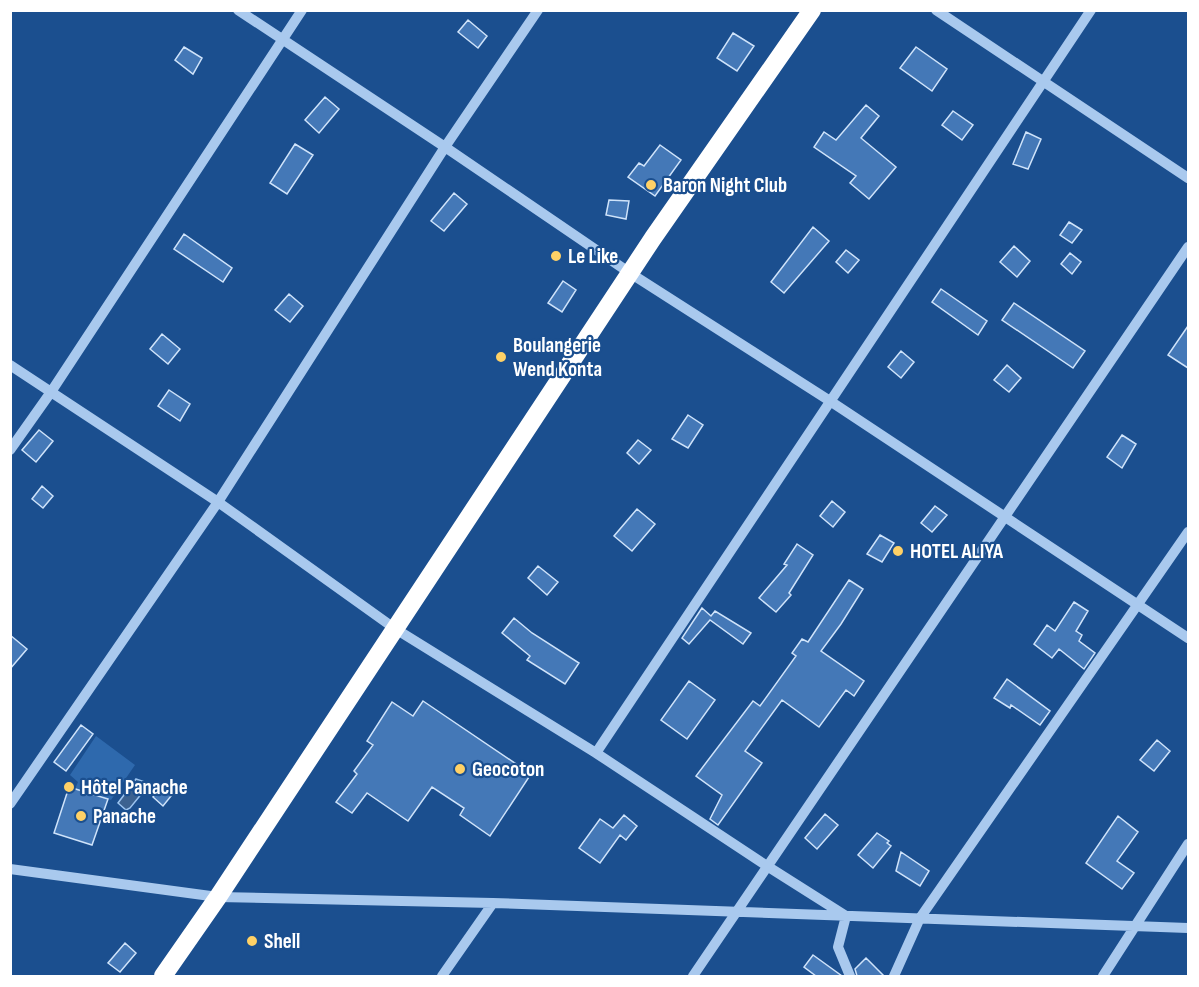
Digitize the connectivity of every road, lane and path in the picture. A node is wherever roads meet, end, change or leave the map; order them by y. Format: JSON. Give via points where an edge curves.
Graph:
{"nodes":[{"id":1,"x":238,"y":10,"type":"edge"},
{"id":2,"x":302,"y":10,"type":"edge"},
{"id":3,"x":538,"y":10,"type":"edge"},
{"id":4,"x":812,"y":10,"type":"edge"},
{"id":5,"x":936,"y":10,"type":"edge"},
{"id":6,"x":1091,"y":10,"type":"edge"},
{"id":7,"x":283,"y":40,"type":"junction"},
{"id":8,"x":1043,"y":82,"type":"junction"},
{"id":9,"x":445,"y":147,"type":"junction"},
{"id":10,"x":1188,"y":178,"type":"edge"},
{"id":11,"x":1188,"y":247,"type":"edge"},
{"id":12,"x":630,"y":273,"type":"junction"},
{"id":13,"x":10,"y":365,"type":"edge"},
{"id":14,"x":51,"y":392,"type":"junction"},
{"id":15,"x":830,"y":401,"type":"junction"},
{"id":16,"x":10,"y":450,"type":"edge"},
{"id":17,"x":218,"y":502,"type":"junction"},
{"id":18,"x":1006,"y":518,"type":"junction"},
{"id":19,"x":1188,"y":532,"type":"edge"},
{"id":20,"x":1138,"y":604,"type":"junction"},
{"id":21,"x":394,"y":628,"type":"junction"},
{"id":22,"x":1188,"y":638,"type":"edge"},
{"id":23,"x":596,"y":753,"type":"junction"},
{"id":24,"x":10,"y":804,"type":"edge"},
{"id":25,"x":1188,"y":844,"type":"edge"},
{"id":26,"x":767,"y":866,"type":"junction"},
{"id":27,"x":10,"y":869,"type":"edge"},
{"id":28,"x":218,"y":897,"type":"junction"},
{"id":29,"x":492,"y":903,"type":"junction"},
{"id":30,"x":736,"y":912,"type":"junction"},
{"id":31,"x":846,"y":916,"type":"junction"},
{"id":32,"x":920,"y":918,"type":"junction"},
{"id":33,"x":1137,"y":926,"type":"junction"},
{"id":34,"x":1188,"y":928,"type":"edge"},
{"id":35,"x":163,"y":976,"type":"edge"},
{"id":36,"x":442,"y":976,"type":"edge"},
{"id":37,"x":693,"y":976,"type":"edge"},
{"id":38,"x":850,"y":976,"type":"edge"},
{"id":39,"x":894,"y":976,"type":"edge"},
{"id":40,"x":1103,"y":976,"type":"edge"}],
"edges":[{"from":1,"to":7,"type":"street"},
{"from":2,"to":7,"type":"street"},
{"from":3,"to":9,"type":"street"},
{"from":4,"to":12,"type":"highway"},
{"from":5,"to":8,"type":"street"},
{"from":6,"to":8,"type":"street"},
{"from":7,"to":9,"type":"street"},
{"from":7,"to":14,"type":"street"},
{"from":8,"to":10,"type":"street"},
{"from":8,"to":15,"type":"street"},
{"from":9,"to":12,"type":"street"},
{"from":9,"to":17,"type":"street"},
{"from":11,"to":18,"type":"street"},
{"from":12,"to":15,"type":"street"},
{"from":12,"to":21,"type":"highway"},
{"from":13,"to":14,"type":"street"},
{"from":14,"to":16,"type":"street"},
{"from":14,"to":17,"type":"street"},
{"from":15,"to":18,"type":"street"},
{"from":15,"to":23,"type":"street"},
{"from":17,"to":21,"type":"street"},
{"from":17,"to":24,"type":"street"},
{"from":18,"to":20,"type":"street"},
{"from":18,"to":26,"type":"street"},
{"from":19,"to":20,"type":"street"},
{"from":20,"to":22,"type":"street"},
{"from":20,"to":32,"type":"street"},
{"from":21,"to":23,"type":"street"},
{"from":21,"to":28,"type":"highway"},
{"from":23,"to":26,"type":"street"},
{"from":25,"to":33,"type":"street"},
{"from":26,"to":30,"type":"street"},
{"from":26,"to":31,"type":"street"},
{"from":27,"to":28,"type":"street"},
{"from":28,"to":29,"type":"street"},
{"from":28,"to":35,"type":"highway"},
{"from":29,"to":30,"type":"street"},
{"from":29,"to":36,"type":"street"},
{"from":30,"to":31,"type":"street"},
{"from":30,"to":37,"type":"street"},
{"from":31,"to":32,"type":"street"},
{"from":31,"to":38,"type":"street","via":[[838,947]]},
{"from":32,"to":33,"type":"street"},
{"from":32,"to":39,"type":"street"},
{"from":33,"to":34,"type":"street"},
{"from":33,"to":40,"type":"street"}]}
